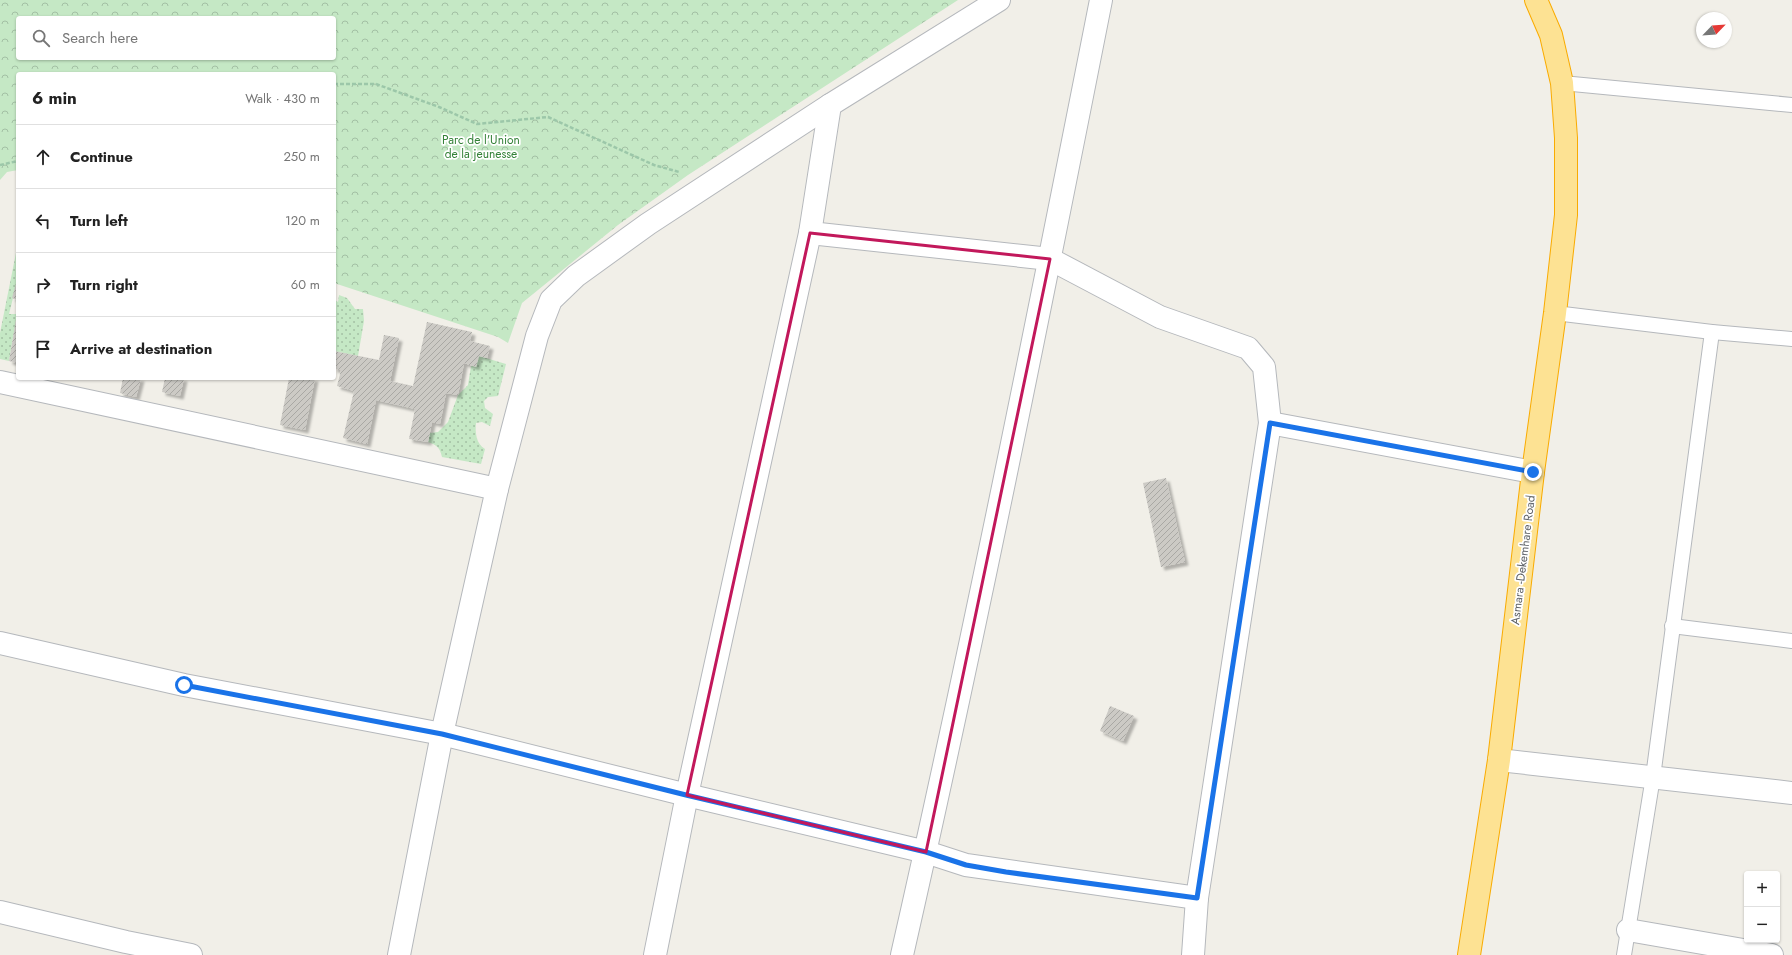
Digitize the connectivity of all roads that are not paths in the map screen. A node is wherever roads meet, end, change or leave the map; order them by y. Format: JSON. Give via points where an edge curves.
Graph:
{"nodes":[{"id":1,"x":999,"y":0,"type":"edge"},
{"id":2,"x":1101,"y":0,"type":"edge"},
{"id":3,"x":1536,"y":0,"type":"edge"},
{"id":4,"x":1562,"y":82,"type":"junction"},
{"id":5,"x":830,"y":105,"type":"junction"},
{"id":6,"x":1792,"y":105,"type":"edge"},
{"id":7,"x":810,"y":234,"type":"junction"},
{"id":8,"x":1050,"y":259,"type":"junction"},
{"id":9,"x":1555,"y":314,"type":"junction"},
{"id":10,"x":1712,"y":332,"type":"junction"},
{"id":11,"x":1792,"y":339,"type":"edge"},
{"id":12,"x":0,"y":382,"type":"edge"},
{"id":13,"x":1270,"y":423,"type":"junction"},
{"id":14,"x":1533,"y":472,"type":"junction"},
{"id":15,"x":497,"y":489,"type":"junction"},
{"id":16,"x":1672,"y":626,"type":"junction"},
{"id":17,"x":1792,"y":641,"type":"edge"},
{"id":18,"x":0,"y":644,"type":"edge"},
{"id":19,"x":442,"y":734,"type":"junction"},
{"id":20,"x":1499,"y":760,"type":"junction"},
{"id":21,"x":1653,"y":777,"type":"junction"},
{"id":22,"x":1792,"y":793,"type":"edge"},
{"id":23,"x":686,"y":795,"type":"junction"},
{"id":24,"x":926,"y":852,"type":"junction"},
{"id":25,"x":1197,"y":898,"type":"junction"},
{"id":26,"x":0,"y":912,"type":"edge"},
{"id":27,"x":1628,"y":930,"type":"junction"},
{"id":28,"x":125,"y":949,"type":"edge"},
{"id":29,"x":1758,"y":954,"type":"edge"},
{"id":30,"x":191,"y":955,"type":"edge"},
{"id":31,"x":399,"y":955,"type":"edge"},
{"id":32,"x":655,"y":955,"type":"edge"},
{"id":33,"x":902,"y":955,"type":"edge"},
{"id":34,"x":1193,"y":955,"type":"edge"},
{"id":35,"x":1469,"y":955,"type":"edge"},
{"id":36,"x":1624,"y":955,"type":"edge"}],
"edges":[{"from":1,"to":5,"type":"street"},
{"from":2,"to":8,"type":"street"},
{"from":3,"to":4,"type":"highway","name":"Asmara -Dekemhare Road","via":[[1550,35]]},
{"from":4,"to":6,"type":"lane"},
{"from":4,"to":9,"type":"highway","name":"Asmara -Dekemhare Road","via":[[1566,138],[1566,216]]},
{"from":5,"to":7,"type":"street"},
{"from":5,"to":15,"type":"street","via":[[648,224],[582,272],[551,300],[537,336]]},
{"from":7,"to":8,"type":"street"},
{"from":7,"to":23,"type":"street"},
{"from":8,"to":13,"type":"street","via":[[1160,317],[1248,348],[1264,367]]},
{"from":8,"to":24,"type":"street"},
{"from":9,"to":10,"type":"lane"},
{"from":9,"to":14,"type":"highway","name":"Asmara -Dekemhare Road"},
{"from":10,"to":11,"type":"lane"},
{"from":10,"to":16,"type":"lane"},
{"from":12,"to":15,"type":"street"},
{"from":13,"to":14,"type":"street"},
{"from":13,"to":25,"type":"street"},
{"from":14,"to":20,"type":"highway","name":"Asmara -Dekemhare Road"},
{"from":15,"to":19,"type":"street"},
{"from":16,"to":17,"type":"lane"},
{"from":16,"to":21,"type":"lane"},
{"from":18,"to":19,"type":"street","via":[[184,685]]},
{"from":19,"to":23,"type":"street"},
{"from":19,"to":31,"type":"street"},
{"from":20,"to":21,"type":"street"},
{"from":20,"to":35,"type":"highway","name":"Asmara -Dekemhare Road"},
{"from":21,"to":22,"type":"street"},
{"from":21,"to":27,"type":"lane"},
{"from":23,"to":24,"type":"street"},
{"from":23,"to":32,"type":"street"},
{"from":24,"to":25,"type":"street","via":[[966,865],[1006,872]]},
{"from":24,"to":33,"type":"street"},
{"from":25,"to":34,"type":"street"},
{"from":26,"to":28,"type":"street"},
{"from":27,"to":29,"type":"street"},
{"from":27,"to":36,"type":"lane"},
{"from":28,"to":30,"type":"street"}]}
